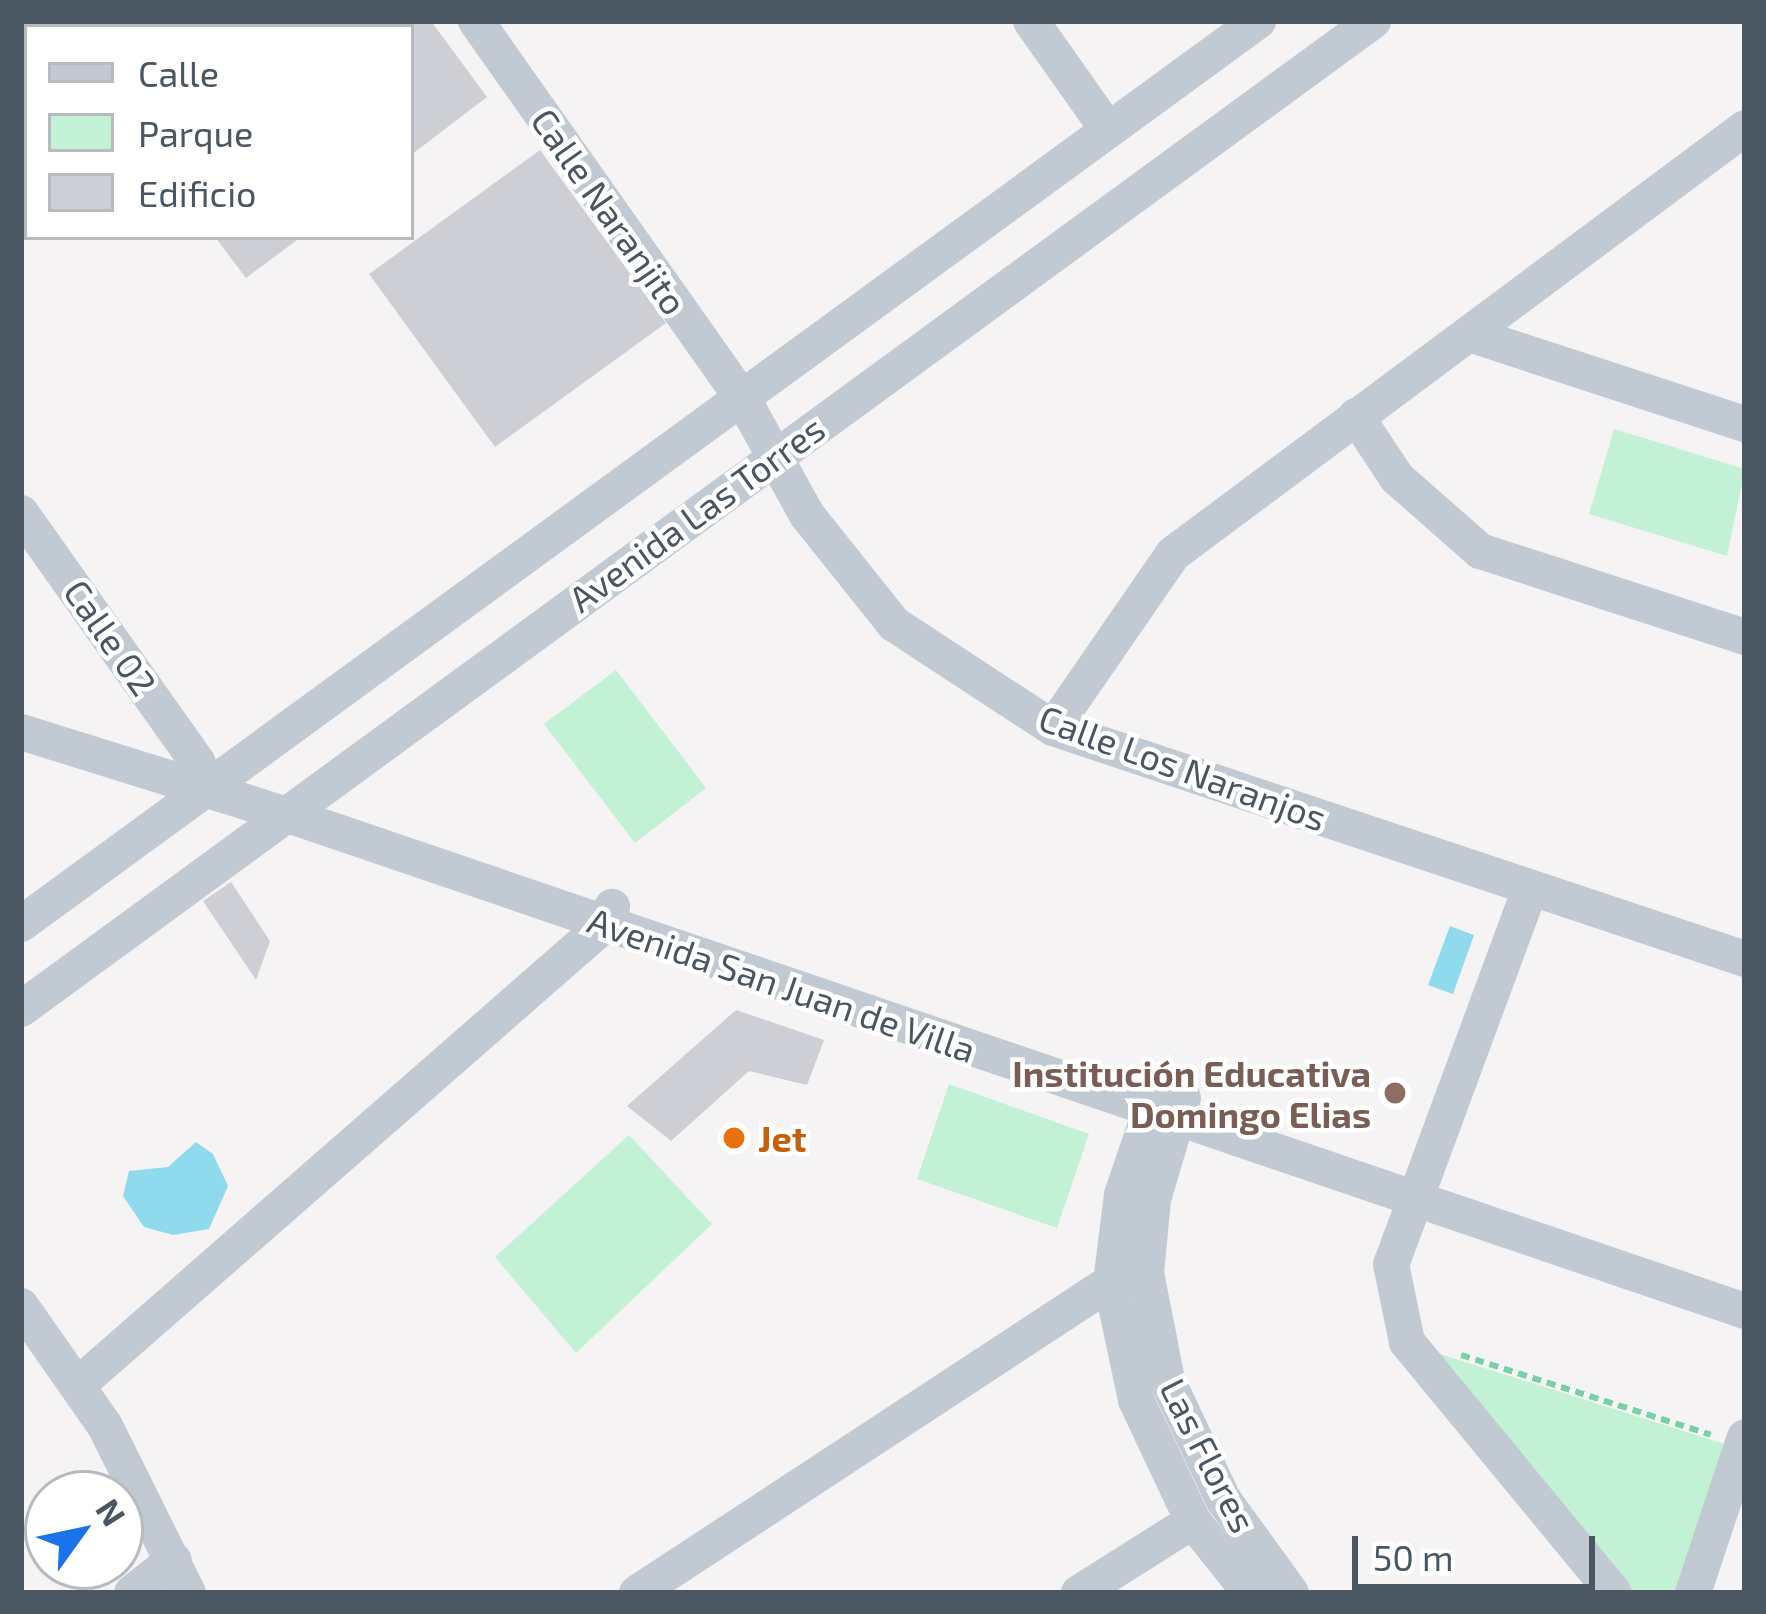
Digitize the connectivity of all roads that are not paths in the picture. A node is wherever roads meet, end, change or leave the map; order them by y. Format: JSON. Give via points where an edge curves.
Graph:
{"nodes":[{"id":1,"x":476,"y":21,"type":"edge"},
{"id":2,"x":1031,"y":21,"type":"edge"},
{"id":3,"x":1258,"y":21,"type":"edge"},
{"id":4,"x":1373,"y":21,"type":"edge"},
{"id":5,"x":1745,"y":128,"type":"edge"},
{"id":6,"x":1108,"y":130,"type":"junction"},
{"id":7,"x":1472,"y":335,"type":"junction"},
{"id":8,"x":744,"y":400,"type":"junction"},
{"id":9,"x":1356,"y":416,"type":"junction"},
{"id":10,"x":1745,"y":424,"type":"edge"},
{"id":11,"x":774,"y":456,"type":"junction"},
{"id":12,"x":21,"y":513,"type":"edge"},
{"id":13,"x":1745,"y":637,"type":"edge"},
{"id":14,"x":21,"y":708,"type":"edge"},
{"id":15,"x":1053,"y":728,"type":"junction"},
{"id":16,"x":21,"y":732,"type":"edge"},
{"id":17,"x":210,"y":775,"type":"junction"},
{"id":18,"x":296,"y":807,"type":"junction"},
{"id":19,"x":1530,"y":889,"type":"junction"},
{"id":20,"x":609,"y":914,"type":"junction"},
{"id":21,"x":21,"y":924,"type":"edge"},
{"id":22,"x":1745,"y":959,"type":"edge"},
{"id":23,"x":21,"y":1009,"type":"edge"},
{"id":24,"x":1167,"y":1101,"type":"junction"},
{"id":25,"x":1420,"y":1188,"type":"junction"},
{"id":26,"x":1129,"y":1278,"type":"junction"},
{"id":27,"x":1745,"y":1287,"type":"edge"},
{"id":28,"x":21,"y":1306,"type":"edge"},
{"id":29,"x":1745,"y":1311,"type":"edge"},
{"id":30,"x":79,"y":1384,"type":"junction"},
{"id":31,"x":1744,"y":1441,"type":"edge"},
{"id":32,"x":1193,"y":1521,"type":"junction"},
{"id":33,"x":181,"y":1576,"type":"edge"},
{"id":34,"x":132,"y":1593,"type":"edge"},
{"id":35,"x":637,"y":1593,"type":"edge"},
{"id":36,"x":1079,"y":1593,"type":"edge"},
{"id":37,"x":1250,"y":1593,"type":"edge"},
{"id":38,"x":1291,"y":1593,"type":"edge"},
{"id":39,"x":1614,"y":1593,"type":"edge"},
{"id":40,"x":1693,"y":1593,"type":"edge"}],
"edges":[{"from":1,"to":8,"type":"street","name":"Calle Naranjito"},
{"from":2,"to":6,"type":"street"},
{"from":3,"to":6,"type":"street","name":"Avenida Las Torres"},
{"from":4,"to":11,"type":"street","name":"Avenida Las Torres"},
{"from":5,"to":7,"type":"street"},
{"from":6,"to":8,"type":"street","name":"Avenida Las Torres"},
{"from":7,"to":9,"type":"street"},
{"from":7,"to":10,"type":"street"},
{"from":8,"to":11,"type":"street","name":"Calle Los Naranjos"},
{"from":8,"to":17,"type":"street","name":"Avenida Las Torres"},
{"from":9,"to":13,"type":"street","via":[[1397,478],[1480,551]]},
{"from":9,"to":15,"type":"street","via":[[1173,554]]},
{"from":11,"to":15,"type":"street","name":"Calle Los Naranjos","via":[[807,515],[894,625]]},
{"from":11,"to":18,"type":"street","name":"Avenida Las Torres"},
{"from":12,"to":17,"type":"street","name":"Calle 02"},
{"from":14,"to":17,"type":"street","name":"Avenida San Juan de Villa"},
{"from":15,"to":19,"type":"street","name":"Calle Los Naranjos"},
{"from":16,"to":17,"type":"street","name":"Avenida San Juan de Villa"},
{"from":17,"to":18,"type":"street","name":"Avenida San Juan de Villa"},
{"from":17,"to":21,"type":"street","name":"Avenida Las Torres"},
{"from":18,"to":20,"type":"street","name":"Avenida San Juan de Villa"},
{"from":18,"to":23,"type":"street","name":"Avenida Las Torres"},
{"from":19,"to":22,"type":"street","name":"Calle Los Naranjos"},
{"from":19,"to":25,"type":"street"},
{"from":20,"to":24,"type":"street","name":"Avenida San Juan de Villa"},
{"from":20,"to":30,"type":"street"},
{"from":24,"to":25,"type":"street","name":"Avenida San Juan de Villa"},
{"from":24,"to":26,"type":"street","name":"Las Flores","via":[[1122,1196]]},
{"from":25,"to":27,"type":"street","name":"Avenida San Juan de Villa"},
{"from":25,"to":29,"type":"street","name":"Avenida San Juan de Villa"},
{"from":25,"to":39,"type":"street","via":[[1391,1264],[1406,1337]]},
{"from":26,"to":32,"type":"street","name":"Las Flores","via":[[1136,1400]]},
{"from":26,"to":35,"type":"street"},
{"from":26,"to":38,"type":"street","name":"Las Flores","via":[[1223,1499]]},
{"from":28,"to":30,"type":"street"},
{"from":30,"to":33,"type":"street"},
{"from":31,"to":40,"type":"street"},
{"from":32,"to":36,"type":"street"},
{"from":32,"to":37,"type":"street","name":"Las Flores"},
{"from":33,"to":34,"type":"street"}]}
